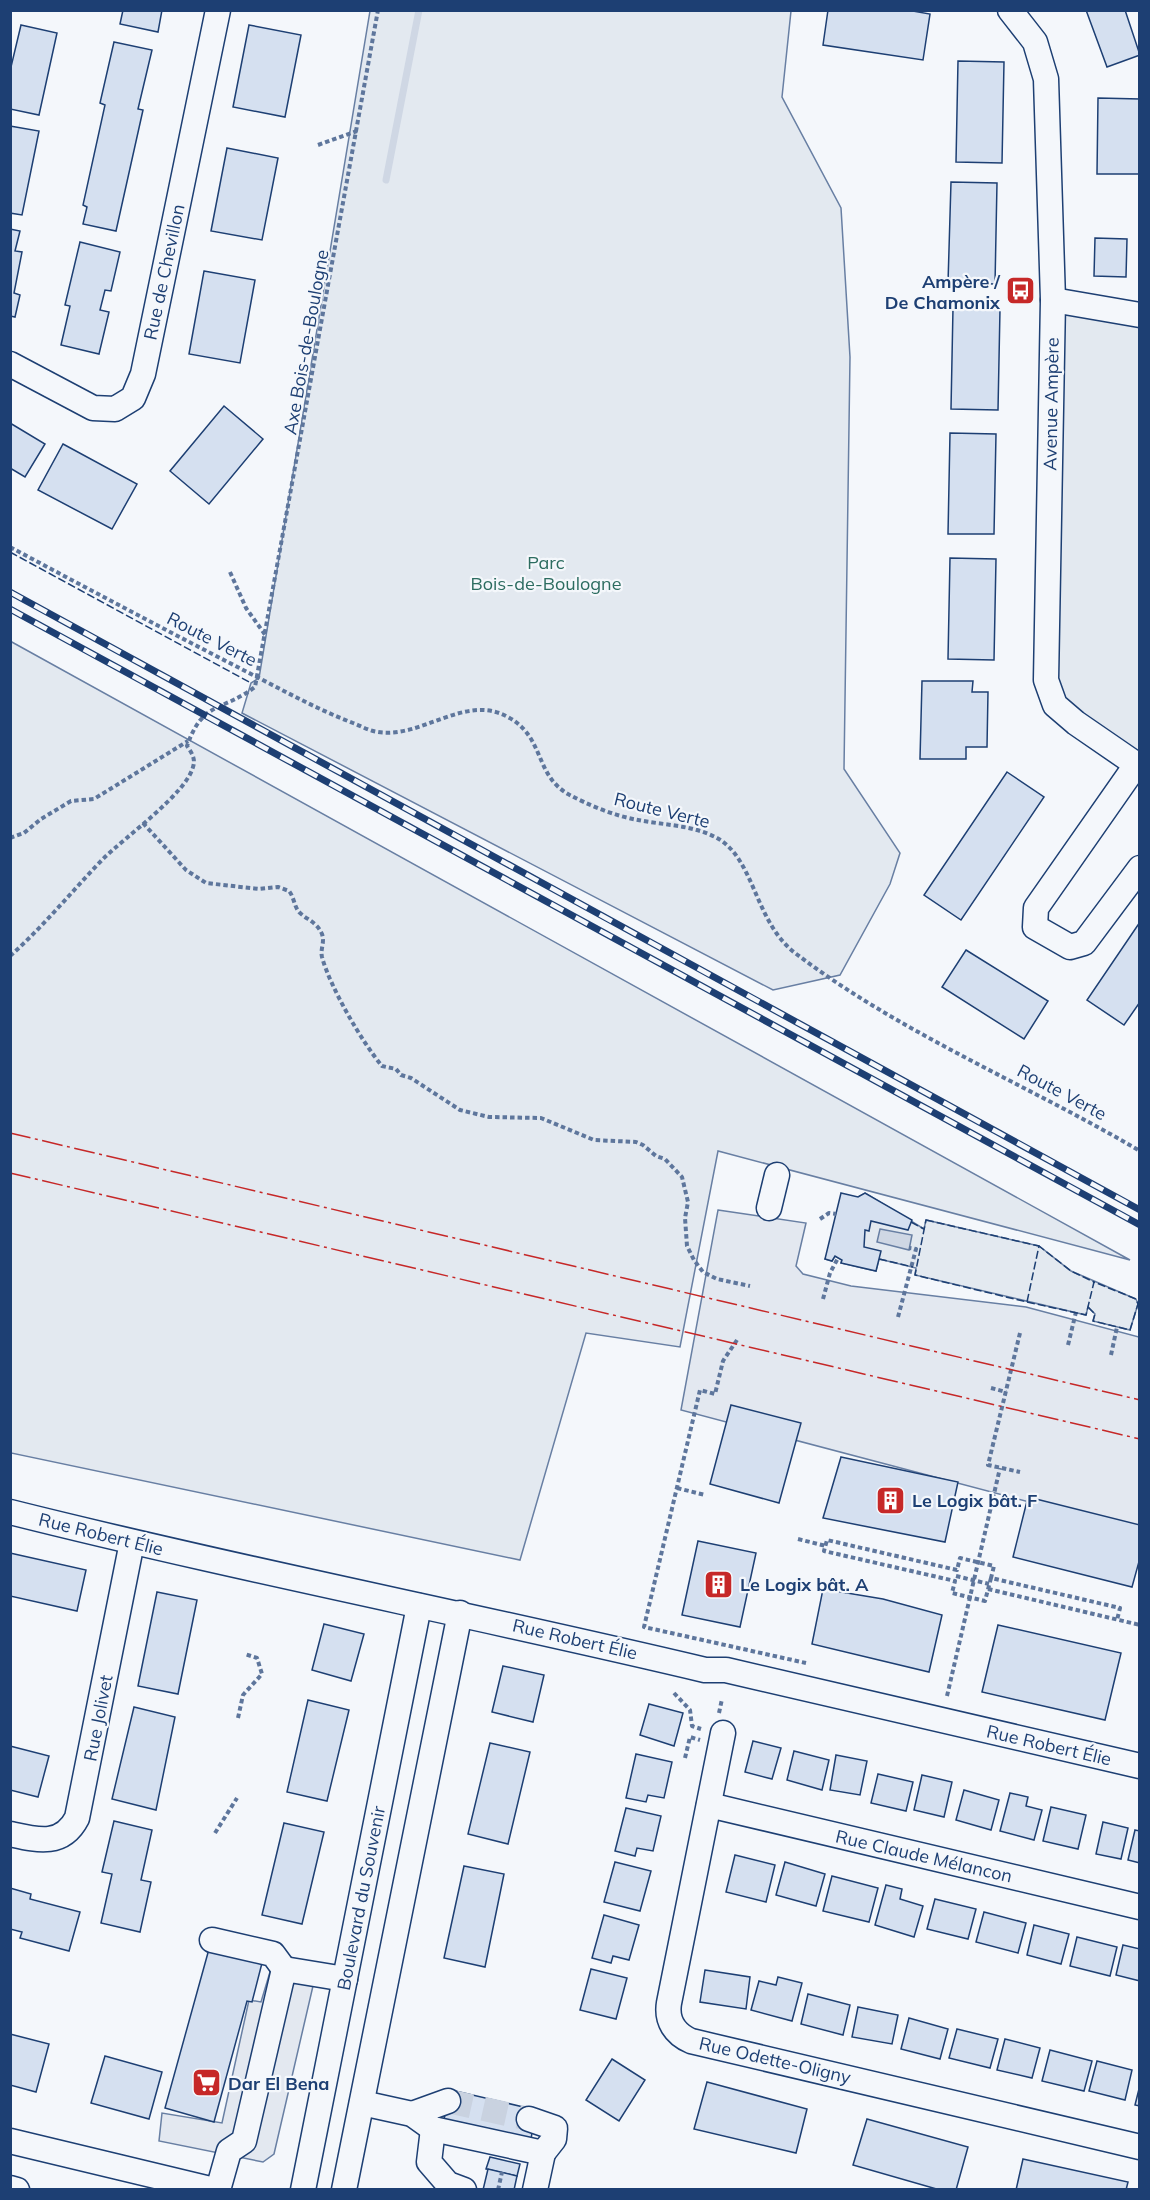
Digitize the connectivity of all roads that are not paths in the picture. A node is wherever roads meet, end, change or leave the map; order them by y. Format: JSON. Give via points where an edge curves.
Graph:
{"nodes":[{"id":1,"x":218,"y":10,"type":"edge"},
{"id":2,"x":1010,"y":10,"type":"edge"},
{"id":3,"x":1053,"y":300,"type":"junction"},
{"id":4,"x":1140,"y":315,"type":"edge"},
{"id":5,"x":10,"y":364,"type":"edge"},
{"id":6,"x":1138,"y":766,"type":"edge"},
{"id":7,"x":1140,"y":868,"type":"edge"},
{"id":8,"x":777,"y":1175,"type":"dead end"},
{"id":9,"x":769,"y":1208,"type":"dead end"},
{"id":10,"x":10,"y":1512,"type":"edge"},
{"id":11,"x":132,"y":1542,"type":"junction"},
{"id":12,"x":419,"y":1606,"type":"junction"},
{"id":13,"x":460,"y":1613,"type":"junction"},
{"id":14,"x":714,"y":1730,"type":"road end"},
{"id":15,"x":1140,"y":1766,"type":"edge"},
{"id":16,"x":709,"y":1805,"type":"junction"},
{"id":17,"x":10,"y":1834,"type":"edge"},
{"id":18,"x":1140,"y":1907,"type":"edge"},
{"id":19,"x":212,"y":1940,"type":"dead end"},
{"id":20,"x":284,"y":1969,"type":"junction"},
{"id":21,"x":345,"y":1980,"type":"junction"},
{"id":22,"x":448,"y":2101,"type":"tunnel mouth"},
{"id":23,"x":362,"y":2103,"type":"junction"},
{"id":24,"x":412,"y":2114,"type":"junction"},
{"id":25,"x":529,"y":2119,"type":"tunnel mouth"},
{"id":26,"x":433,"y":2129,"type":"junction"},
{"id":27,"x":10,"y":2141,"type":"edge"},
{"id":28,"x":1140,"y":2147,"type":"edge"},
{"id":29,"x":543,"y":2153,"type":"junction"},
{"id":30,"x":10,"y":2188,"type":"edge"},
{"id":31,"x":17,"y":2190,"type":"edge"},
{"id":32,"x":216,"y":2190,"type":"edge"},
{"id":33,"x":303,"y":2190,"type":"edge"},
{"id":34,"x":344,"y":2190,"type":"edge"},
{"id":35,"x":464,"y":2190,"type":"edge"},
{"id":36,"x":535,"y":2190,"type":"edge"}],
"edges":[{"from":1,"to":5,"type":"street","name":"Rue de Chevillon","via":[[143,374],[133,398],[115,409],[93,408]]},
{"from":2,"to":3,"type":"street","name":"Avenue Ampère","via":[[1035,42],[1046,79]]},
{"from":3,"to":4,"type":"street"},
{"from":3,"to":6,"type":"street","name":"Avenue Ampère","via":[[1046,680],[1055,705]]},
{"from":6,"to":7,"type":"street","name":"Avenue Ampère","via":[[1036,908],[1035,927],[1070,947],[1084,944]]},
{"from":8,"to":9,"type":"street"},
{"from":10,"to":11,"type":"street","name":"Rue Robert Élie"},
{"from":11,"to":12,"type":"street","name":"Rue Robert Élie"},
{"from":11,"to":17,"type":"street","name":"Rue Jolivet","via":[[77,1818],[66,1833],[49,1841]]},
{"from":12,"to":13,"type":"street","name":"Rue Robert Élie"},
{"from":12,"to":21,"type":"street","name":"Boulevard du Souvenir"},
{"from":13,"to":15,"type":"street","name":"Rue Robert Élie"},
{"from":13,"to":23,"type":"street"},
{"from":14,"to":16,"type":"street","name":"Rue Odette-Oligny"},
{"from":16,"to":18,"type":"street","name":"Rue Claude Mélancon"},
{"from":16,"to":28,"type":"street","name":"Rue Odette-Oligny","via":[[668,2009],[670,2021],[681,2036]]},
{"from":19,"to":20,"type":"street","via":[[273,1954]]},
{"from":20,"to":21,"type":"street"},
{"from":20,"to":32,"type":"street","via":[[244,2141],[229,2151]]},
{"from":21,"to":33,"type":"street","name":"Boulevard du Souvenir"},
{"from":22,"to":24,"type":"street"},
{"from":23,"to":24,"type":"street"},
{"from":23,"to":34,"type":"street"},
{"from":24,"to":26,"type":"street"},
{"from":25,"to":29,"type":"street","via":[[555,2128],[554,2139]]},
{"from":26,"to":29,"type":"street"},
{"from":26,"to":35,"type":"street","via":[[429,2162],[448,2184]]},
{"from":27,"to":32,"type":"street"},
{"from":29,"to":36,"type":"street"},
{"from":30,"to":31,"type":"street"}]}
